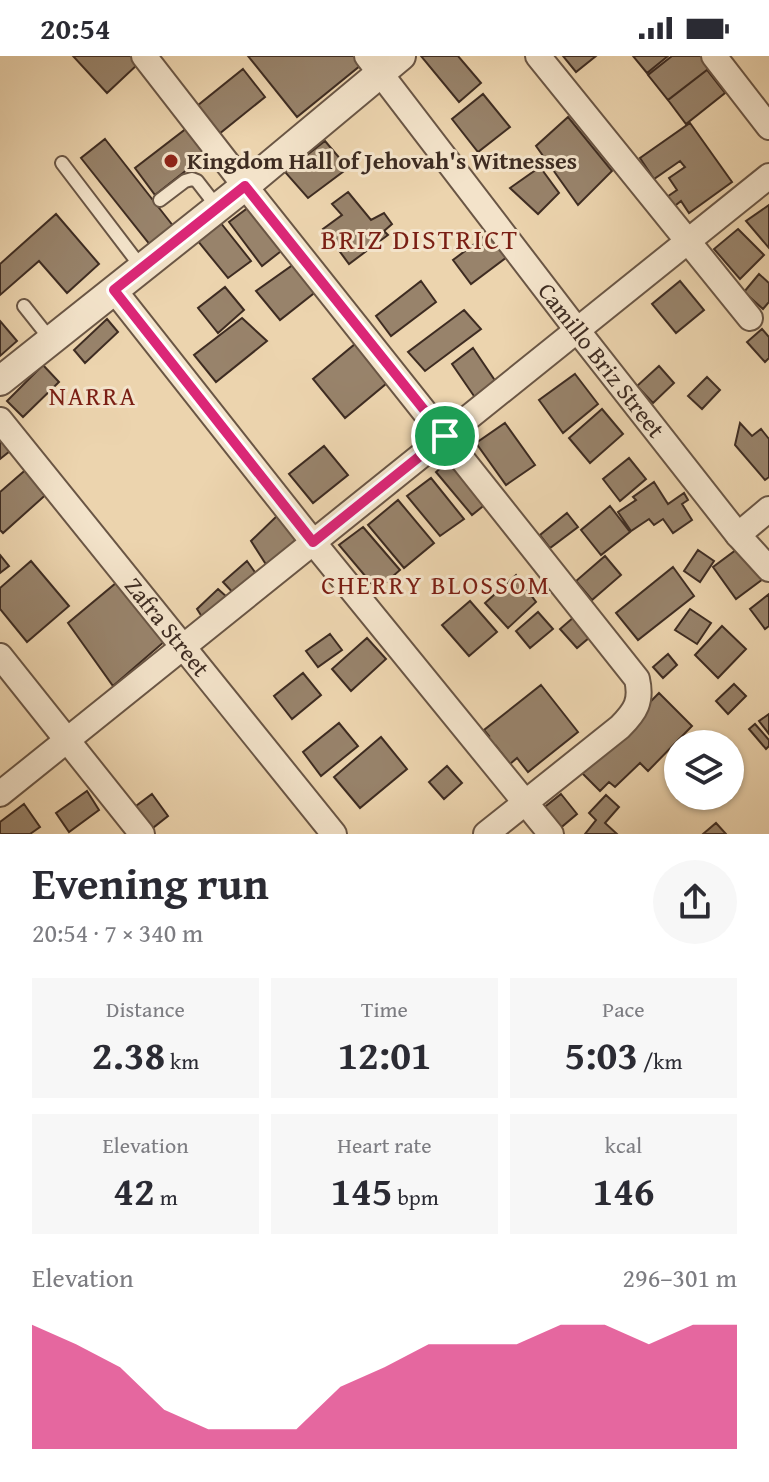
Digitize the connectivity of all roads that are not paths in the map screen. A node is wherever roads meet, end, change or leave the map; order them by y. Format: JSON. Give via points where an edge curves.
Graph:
{"nodes":[{"id":1,"x":144,"y":56,"type":"edge"},
{"id":2,"x":538,"y":56,"type":"edge"},
{"id":3,"x":714,"y":56,"type":"edge"},
{"id":4,"x":383,"y":62,"type":"edge"},
{"id":5,"x":769,"y":127,"type":"edge"},
{"id":6,"x":62,"y":163,"type":"dead end"},
{"id":7,"x":769,"y":176,"type":"edge"},
{"id":8,"x":245,"y":186,"type":"junction"},
{"id":9,"x":160,"y":200,"type":"dead end"},
{"id":10,"x":218,"y":208,"type":"junction"},
{"id":11,"x":687,"y":242,"type":"junction"},
{"id":12,"x":142,"y":268,"type":"junction"},
{"id":13,"x":114,"y":290,"type":"junction"},
{"id":14,"x":24,"y":306,"type":"dead end"},
{"id":15,"x":750,"y":318,"type":"dead end"},
{"id":16,"x":577,"y":330,"type":"junction"},
{"id":17,"x":51,"y":340,"type":"junction"},
{"id":18,"x":0,"y":381,"type":"edge"},
{"id":19,"x":0,"y":420,"type":"edge"},
{"id":20,"x":445,"y":436,"type":"junction"},
{"id":21,"x":769,"y":509,"type":"edge"},
{"id":22,"x":738,"y":535,"type":"junction"},
{"id":23,"x":313,"y":542,"type":"junction"},
{"id":24,"x":769,"y":569,"type":"edge"},
{"id":25,"x":183,"y":647,"type":"junction"},
{"id":26,"x":0,"y":656,"type":"edge"},
{"id":27,"x":67,"y":740,"type":"junction"},
{"id":28,"x":0,"y":794,"type":"edge"},
{"id":29,"x":527,"y":803,"type":"junction"},
{"id":30,"x":142,"y":834,"type":"edge"},
{"id":31,"x":334,"y":834,"type":"edge"},
{"id":32,"x":486,"y":834,"type":"edge"},
{"id":33,"x":551,"y":834,"type":"edge"}],
"edges":[{"from":1,"to":8,"type":"street"},
{"from":2,"to":11,"type":"street"},
{"from":3,"to":5,"type":"street"},
{"from":4,"to":8,"type":"street"},
{"from":4,"to":16,"type":"street","name":"Camillo Briz Street"},
{"from":6,"to":12,"type":"lane"},
{"from":7,"to":11,"type":"street"},
{"from":8,"to":10,"type":"street"},
{"from":8,"to":20,"type":"street"},
{"from":9,"to":10,"type":"lane","via":[[192,179]]},
{"from":10,"to":12,"type":"street"},
{"from":11,"to":15,"type":"street"},
{"from":11,"to":16,"type":"street"},
{"from":12,"to":13,"type":"street"},
{"from":13,"to":17,"type":"street"},
{"from":13,"to":23,"type":"street"},
{"from":14,"to":17,"type":"lane"},
{"from":16,"to":20,"type":"street"},
{"from":16,"to":22,"type":"street","name":"Camillo Briz Street"},
{"from":17,"to":18,"type":"street"},
{"from":19,"to":25,"type":"street","name":"Zafra Street"},
{"from":20,"to":23,"type":"street"},
{"from":20,"to":29,"type":"street","via":[[629,667],[640,691],[638,704],[620,727]]},
{"from":21,"to":22,"type":"street"},
{"from":22,"to":24,"type":"street","name":"Camillo Briz Street"},
{"from":23,"to":25,"type":"street"},
{"from":23,"to":29,"type":"street"},
{"from":25,"to":27,"type":"street"},
{"from":25,"to":31,"type":"street","name":"Zafra Street"},
{"from":26,"to":27,"type":"street"},
{"from":27,"to":28,"type":"street"},
{"from":27,"to":30,"type":"street"},
{"from":29,"to":32,"type":"street"},
{"from":29,"to":33,"type":"street"}]}
